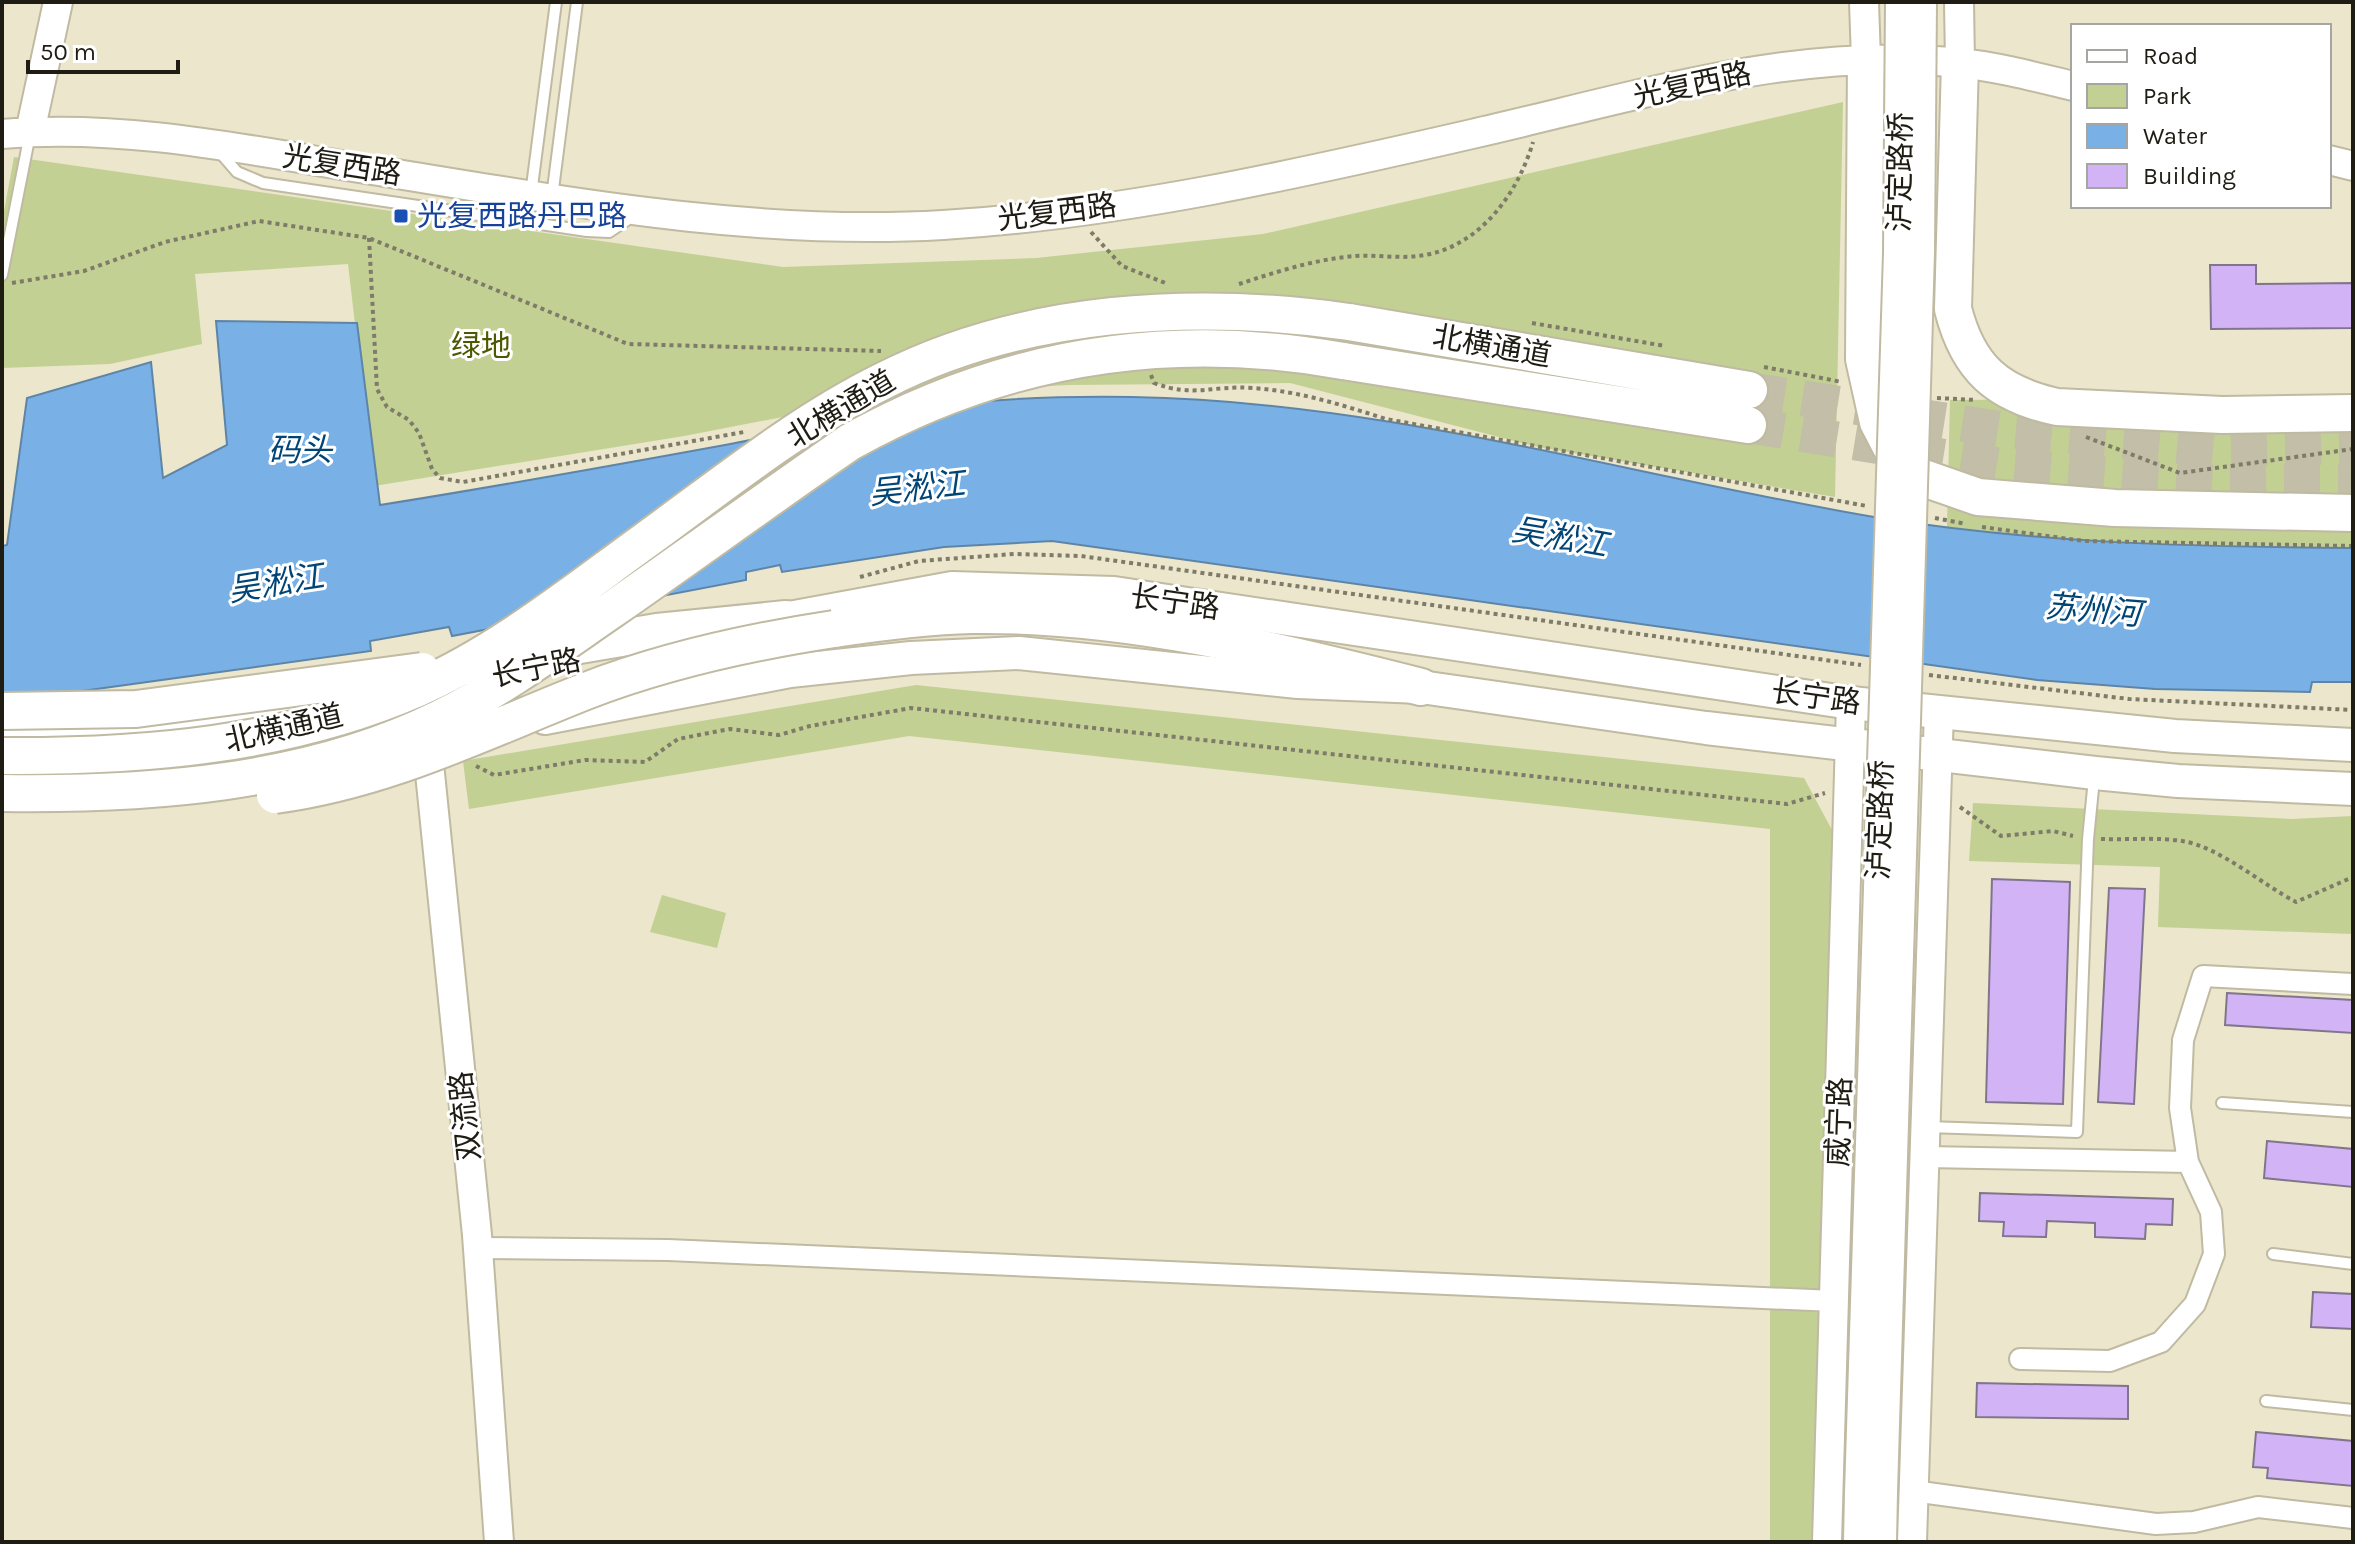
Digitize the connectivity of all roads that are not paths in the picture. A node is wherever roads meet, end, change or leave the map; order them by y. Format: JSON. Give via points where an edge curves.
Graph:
{"nodes":[{"id":1,"x":58,"y":2,"type":"edge"},
{"id":2,"x":556,"y":2,"type":"edge"},
{"id":3,"x":577,"y":2,"type":"edge"},
{"id":4,"x":1864,"y":2,"type":"edge"},
{"id":5,"x":1900,"y":2,"type":"edge"},
{"id":6,"x":1922,"y":2,"type":"edge"},
{"id":7,"x":1959,"y":2,"type":"edge"},
{"id":8,"x":1866,"y":60,"type":"junction"},
{"id":9,"x":1960,"y":63,"type":"junction"},
{"id":10,"x":2071,"y":86,"type":"edge"},
{"id":11,"x":16,"y":133,"type":"edge"},
{"id":12,"x":2331,"y":160,"type":"edge"},
{"id":13,"x":2353,"y":166,"type":"edge"},
{"id":14,"x":445,"y":195,"type":"junction"},
{"id":15,"x":542,"y":196,"type":"junction"},
{"id":16,"x":641,"y":210,"type":"junction"},
{"id":17,"x":2,"y":275,"type":"edge"},
{"id":18,"x":2353,"y":413,"type":"edge"},
{"id":19,"x":2353,"y":513,"type":"edge"},
{"id":20,"x":786,"y":619,"type":"junction"},
{"id":21,"x":1421,"y":687,"type":"junction"},
{"id":22,"x":419,"y":691,"type":"junction"},
{"id":23,"x":1851,"y":703,"type":"junction"},
{"id":24,"x":2,"y":711,"type":"edge"},
{"id":25,"x":1939,"y":711,"type":"junction"},
{"id":26,"x":273,"y":734,"type":"junction"},
{"id":27,"x":2,"y":741,"type":"edge"},
{"id":28,"x":427,"y":741,"type":"junction"},
{"id":29,"x":1850,"y":745,"type":"junction"},
{"id":30,"x":2353,"y":745,"type":"edge"},
{"id":31,"x":2,"y":756,"type":"edge"},
{"id":32,"x":1938,"y":756,"type":"junction"},
{"id":33,"x":2095,"y":773,"type":"junction"},
{"id":34,"x":2353,"y":789,"type":"edge"},
{"id":35,"x":2,"y":792,"type":"edge"},
{"id":36,"x":2,"y":809,"type":"edge"},
{"id":37,"x":2353,"y":984,"type":"edge"},
{"id":38,"x":2222,"y":1103,"type":"dead end"},
{"id":39,"x":2353,"y":1112,"type":"edge"},
{"id":40,"x":1927,"y":1127,"type":"junction"},
{"id":41,"x":1926,"y":1157,"type":"junction"},
{"id":42,"x":2188,"y":1162,"type":"junction"},
{"id":43,"x":478,"y":1248,"type":"junction"},
{"id":44,"x":2273,"y":1254,"type":"dead end"},
{"id":45,"x":2353,"y":1264,"type":"edge"},
{"id":46,"x":1834,"y":1301,"type":"junction"},
{"id":47,"x":2020,"y":1359,"type":"dead end"},
{"id":48,"x":2266,"y":1401,"type":"dead end"},
{"id":49,"x":2353,"y":1410,"type":"edge"},
{"id":50,"x":1913,"y":1491,"type":"junction"},
{"id":51,"x":1871,"y":1493,"type":"junction"},
{"id":52,"x":2353,"y":1518,"type":"edge"},
{"id":53,"x":499,"y":1542,"type":"edge"},
{"id":54,"x":1827,"y":1542,"type":"edge"},
{"id":55,"x":1858,"y":1542,"type":"edge"},
{"id":56,"x":1882,"y":1542,"type":"edge"},
{"id":57,"x":1912,"y":1542,"type":"edge"}],
"edges":[{"from":1,"to":11,"type":"main road"},
{"from":2,"to":15,"type":"lane"},
{"from":3,"to":15,"type":"lane"},
{"from":4,"to":8,"type":"main road"},
{"from":5,"to":51,"type":"main road","name":"泸定路桥","bridge":true},
{"from":6,"to":51,"type":"main road","name":"泸定路桥","bridge":true,"via":[[1920,252]]},
{"from":7,"to":9,"type":"main road"},
{"from":8,"to":9,"type":"main road","name":"光复西路"},
{"from":8,"to":16,"type":"main road","name":"光复西路","via":[[1772,68],[1306,172],[1073,213],[943,225],[842,227],[745,223]]},
{"from":8,"to":19,"type":"highway","via":[[1864,359],[1878,422],[1893,451],[1915,475],[1978,497],[2115,508]]},
{"from":9,"to":10,"type":"main road","name":"光复西路"},
{"from":9,"to":18,"type":"highway","via":[[1953,309],[1964,347],[1992,380],[2022,398],[2057,407],[2222,415]]},
{"from":11,"to":14,"type":"main road","name":"光复西路","via":[[92,133],[213,144]]},
{"from":11,"to":17,"type":"lane"},
{"from":12,"to":13,"type":"main road"},
{"from":14,"to":15,"type":"main road","name":"光复西路"},
{"from":14,"to":16,"type":"lane","via":[[609,232]]},
{"from":15,"to":16,"type":"main road","name":"光复西路"},
{"from":20,"to":22,"type":"main road","name":"长宁路"},
{"from":20,"to":23,"type":"main road","name":"长宁路","via":[[952,588],[1114,593]]},
{"from":20,"to":24,"type":"highway","bridge":true,"via":[[657,632],[188,704]]},
{"from":21,"to":28,"type":"main road","name":"长宁路","via":[[1298,682],[1019,653],[911,658],[790,671]]},
{"from":21,"to":29,"type":"main road","name":"长宁路"},
{"from":21,"to":36,"type":"highway","bridge":true,"via":[[1151,630],[1052,618],[973,615],[897,620],[741,645],[644,670],[400,767],[344,782],[148,809]]},
{"from":22,"to":27,"type":"main road","name":"长宁路","via":[[116,732]]},
{"from":22,"to":28,"type":"main road","name":"双流路"},
{"from":23,"to":25,"type":"main road","name":"长宁路"},
{"from":23,"to":29,"type":"main road","name":"威宁路"},
{"from":25,"to":30,"type":"main road","name":"长宁路","via":[[2175,736]]},
{"from":25,"to":32,"type":"main road"},
{"from":26,"to":27,"type":"highway","bridge":true,"via":[[60,745]]},
{"from":26,"to":31,"type":"highway","name":"北横通道","bridge":true,"via":[[141,752]]},
{"from":26,"to":35,"type":"highway","name":"北横通道","bridge":true,"via":[[373,706],[471,660],[830,410],[884,380],[944,354],[1047,327],[1144,314],[1234,311],[1349,322],[1748,408],[1234,348],[1147,351],[1054,364],[956,389],[850,442],[547,654],[437,720],[373,745],[281,770],[146,790]]},
{"from":28,"to":35,"type":"main road","name":"长宁路"},
{"from":28,"to":43,"type":"main road","name":"双流路"},
{"from":29,"to":32,"type":"main road","name":"长宁路"},
{"from":29,"to":46,"type":"main road","name":"威宁路"},
{"from":32,"to":33,"type":"main road","name":"长宁路"},
{"from":32,"to":40,"type":"main road"},
{"from":33,"to":34,"type":"main road","name":"长宁路"},
{"from":33,"to":40,"type":"lane","via":[[2077,1132]]},
{"from":37,"to":42,"type":"street","via":[[2203,976],[2183,1040],[2180,1108]]},
{"from":38,"to":39,"type":"lane"},
{"from":40,"to":41,"type":"main road"},
{"from":41,"to":42,"type":"street"},
{"from":41,"to":50,"type":"main road"},
{"from":42,"to":47,"type":"street","via":[[2211,1212],[2214,1254],[2195,1304],[2161,1342],[2110,1361]]},
{"from":43,"to":46,"type":"street","via":[[684,1251]]},
{"from":43,"to":53,"type":"main road","name":"双流路"},
{"from":44,"to":45,"type":"lane"},
{"from":46,"to":54,"type":"main road","name":"威宁路"},
{"from":48,"to":49,"type":"lane"},
{"from":50,"to":52,"type":"street","via":[[2156,1524],[2194,1522],[2258,1507]]},
{"from":50,"to":57,"type":"main road"},
{"from":51,"to":55,"type":"main road"},
{"from":51,"to":56,"type":"main road"}]}
